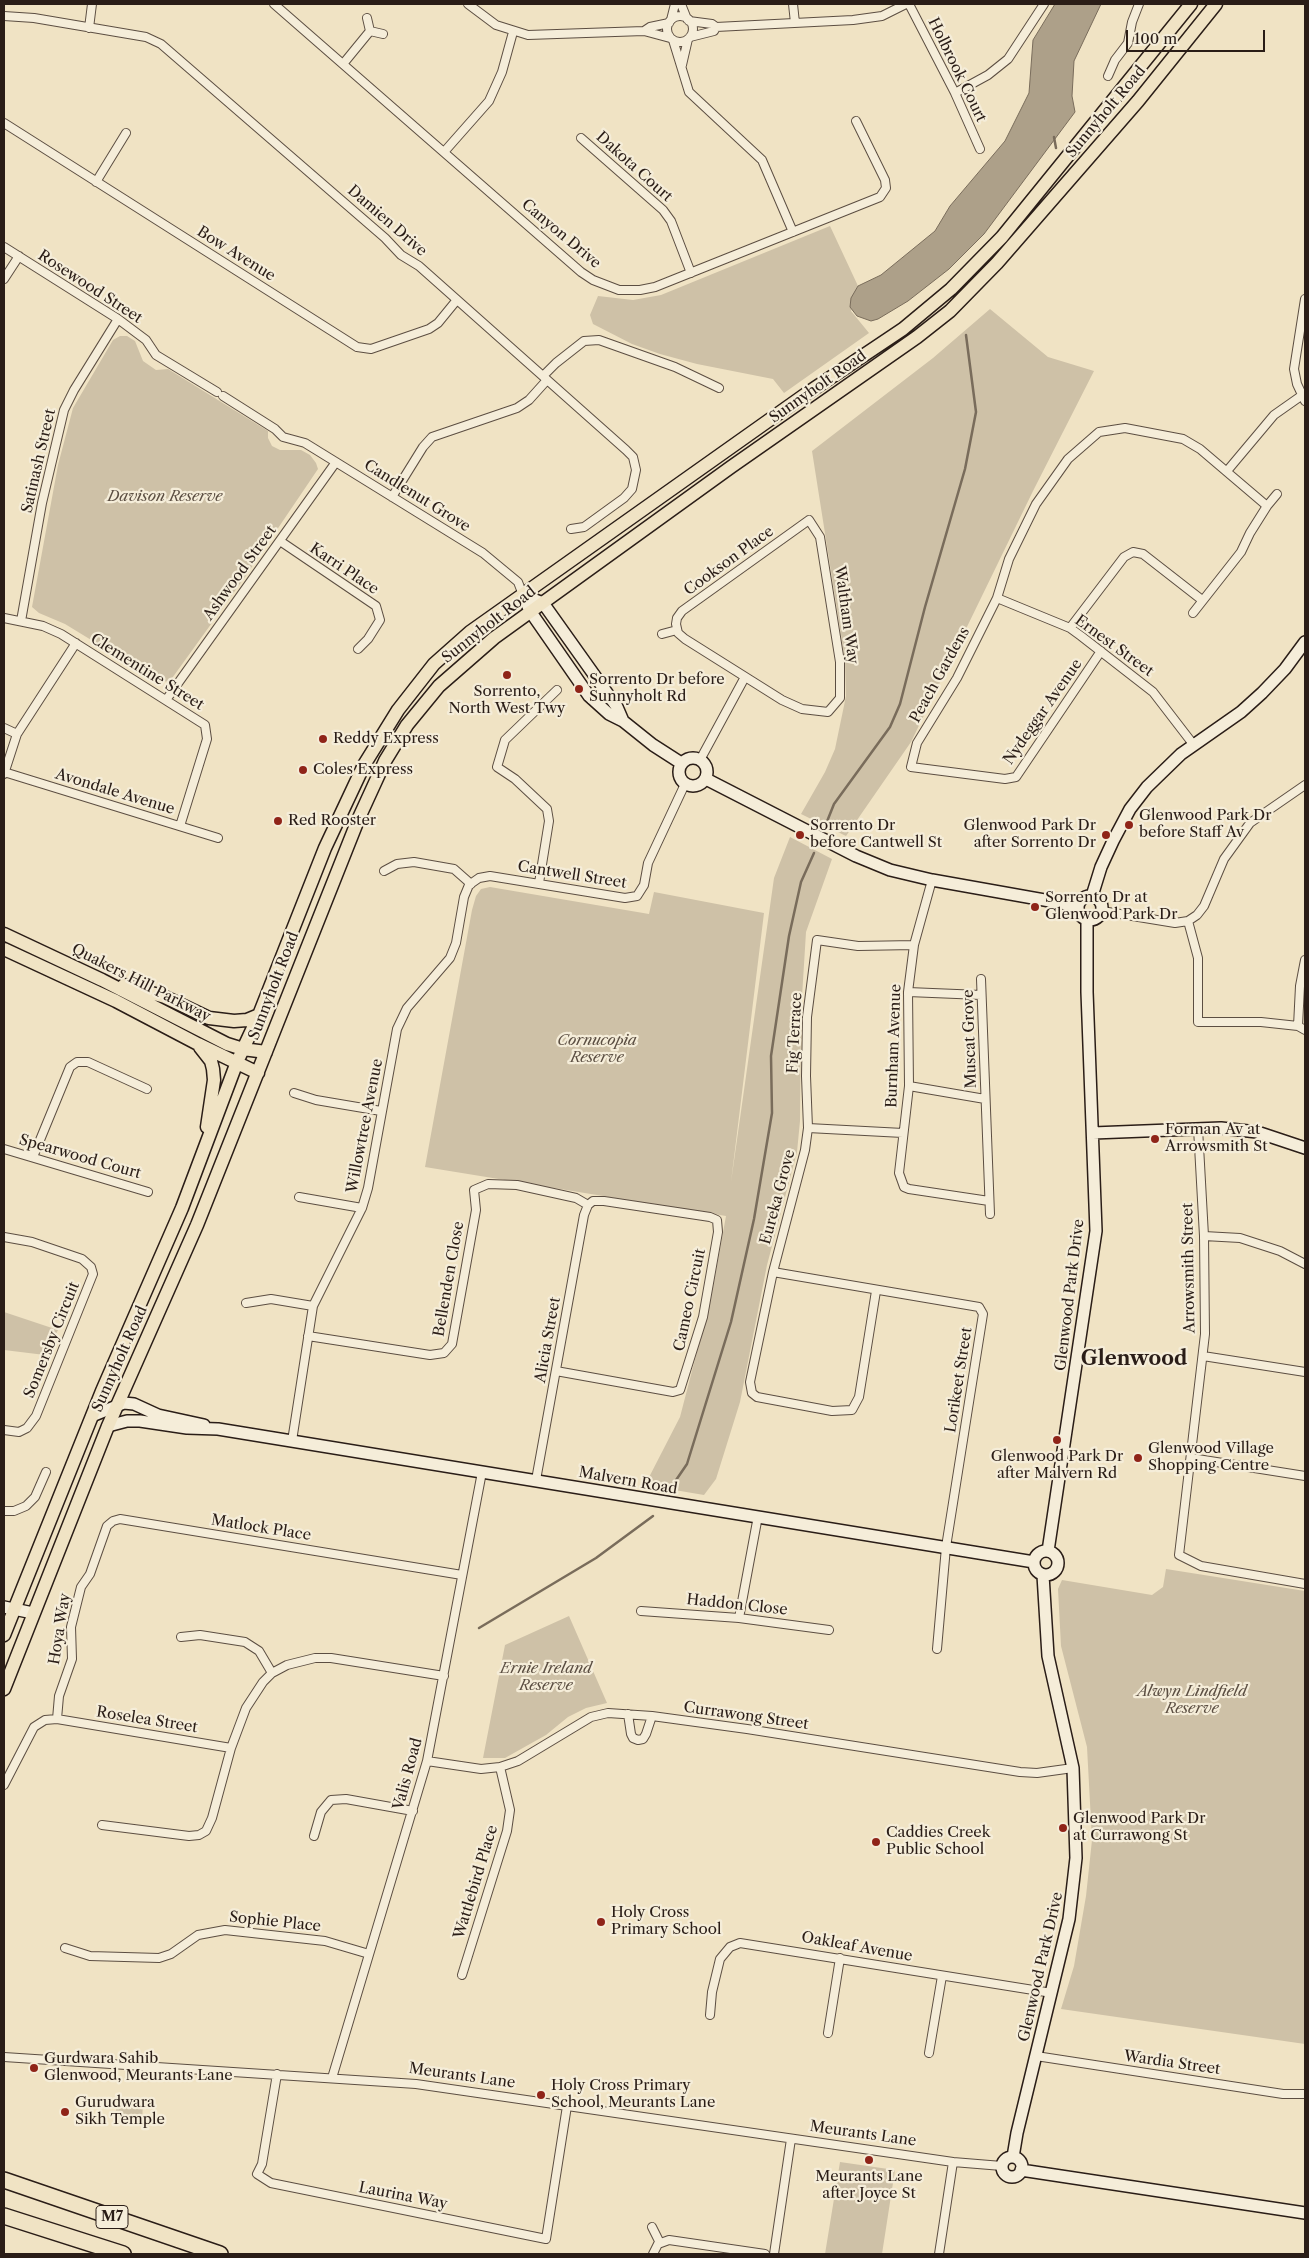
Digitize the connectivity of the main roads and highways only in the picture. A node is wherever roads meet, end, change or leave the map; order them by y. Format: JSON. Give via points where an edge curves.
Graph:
{"nodes":[{"id":1,"x":1191,"y":4,"type":"edge"},
{"id":2,"x":1216,"y":4,"type":"edge"},
{"id":3,"x":4,"y":934,"type":"edge"},
{"id":4,"x":4,"y":949,"type":"edge"},
{"id":5,"x":102,"y":980,"type":"junction"},
{"id":6,"x":259,"y":1015,"type":"junction"},
{"id":7,"x":198,"y":1044,"type":"junction"},
{"id":8,"x":243,"y":1049,"type":"junction"},
{"id":9,"x":266,"y":1052,"type":"junction"},
{"id":10,"x":237,"y":1062,"type":"junction"},
{"id":11,"x":258,"y":1072,"type":"junction"},
{"id":12,"x":203,"y":1154,"type":"junction"},
{"id":13,"x":9,"y":1608,"type":"edge"},
{"id":14,"x":4,"y":1635,"type":"edge"},
{"id":15,"x":4,"y":1689,"type":"edge"},
{"id":16,"x":4,"y":2180,"type":"edge"},
{"id":17,"x":4,"y":2216,"type":"edge"},
{"id":18,"x":123,"y":2254,"type":"edge"},
{"id":19,"x":220,"y":2254,"type":"edge"}],
"edges":[{"from":1,"to":6,"type":"main road","name":"Sunnyholt Road","via":[[1002,238],[951,289],[903,329],[523,595],[434,664],[398,710],[364,765],[325,848]]},
{"from":2,"to":9,"type":"main road","name":"Sunnyholt Road","via":[[1112,131],[991,270],[950,311],[530,611],[470,657],[423,704],[397,741],[358,820]]},
{"from":3,"to":5,"type":"main road","name":"Quakers Hill Parkway"},
{"from":4,"to":7,"type":"main road","name":"Quakers Hill Parkway","via":[[116,1001]]},
{"from":5,"to":6,"type":"main road","via":[[166,996],[209,1018],[234,1021]]},
{"from":5,"to":8,"type":"main road","name":"Quakers Hill Parkway","via":[[196,1029]]},
{"from":6,"to":8,"type":"main road","name":"Sunnyholt Road"},
{"from":7,"to":10,"type":"main road","name":"Quakers Hill Parkway"},
{"from":7,"to":12,"type":"main road","via":[[211,1061],[214,1080]]},
{"from":8,"to":9,"type":"main road","name":"Quakers Hill Parkway"},
{"from":8,"to":10,"type":"main road","name":"Sunnyholt Road"},
{"from":9,"to":11,"type":"main road","name":"Sunnyholt Road"},
{"from":10,"to":11,"type":"main road","name":"Quakers Hill Parkway"},
{"from":10,"to":12,"type":"main road","name":"Sunnyholt Road"},
{"from":11,"to":15,"type":"main road","name":"Sunnyholt Road","via":[[190,1242],[117,1404]]},
{"from":12,"to":13,"type":"main road","name":"Sunnyholt Road","via":[[158,1266]]},
{"from":13,"to":14,"type":"main road","name":"Sunnyholt Road"},
{"from":16,"to":19,"type":"highway","number":"M7"},
{"from":17,"to":18,"type":"highway","number":"M7"}]}
